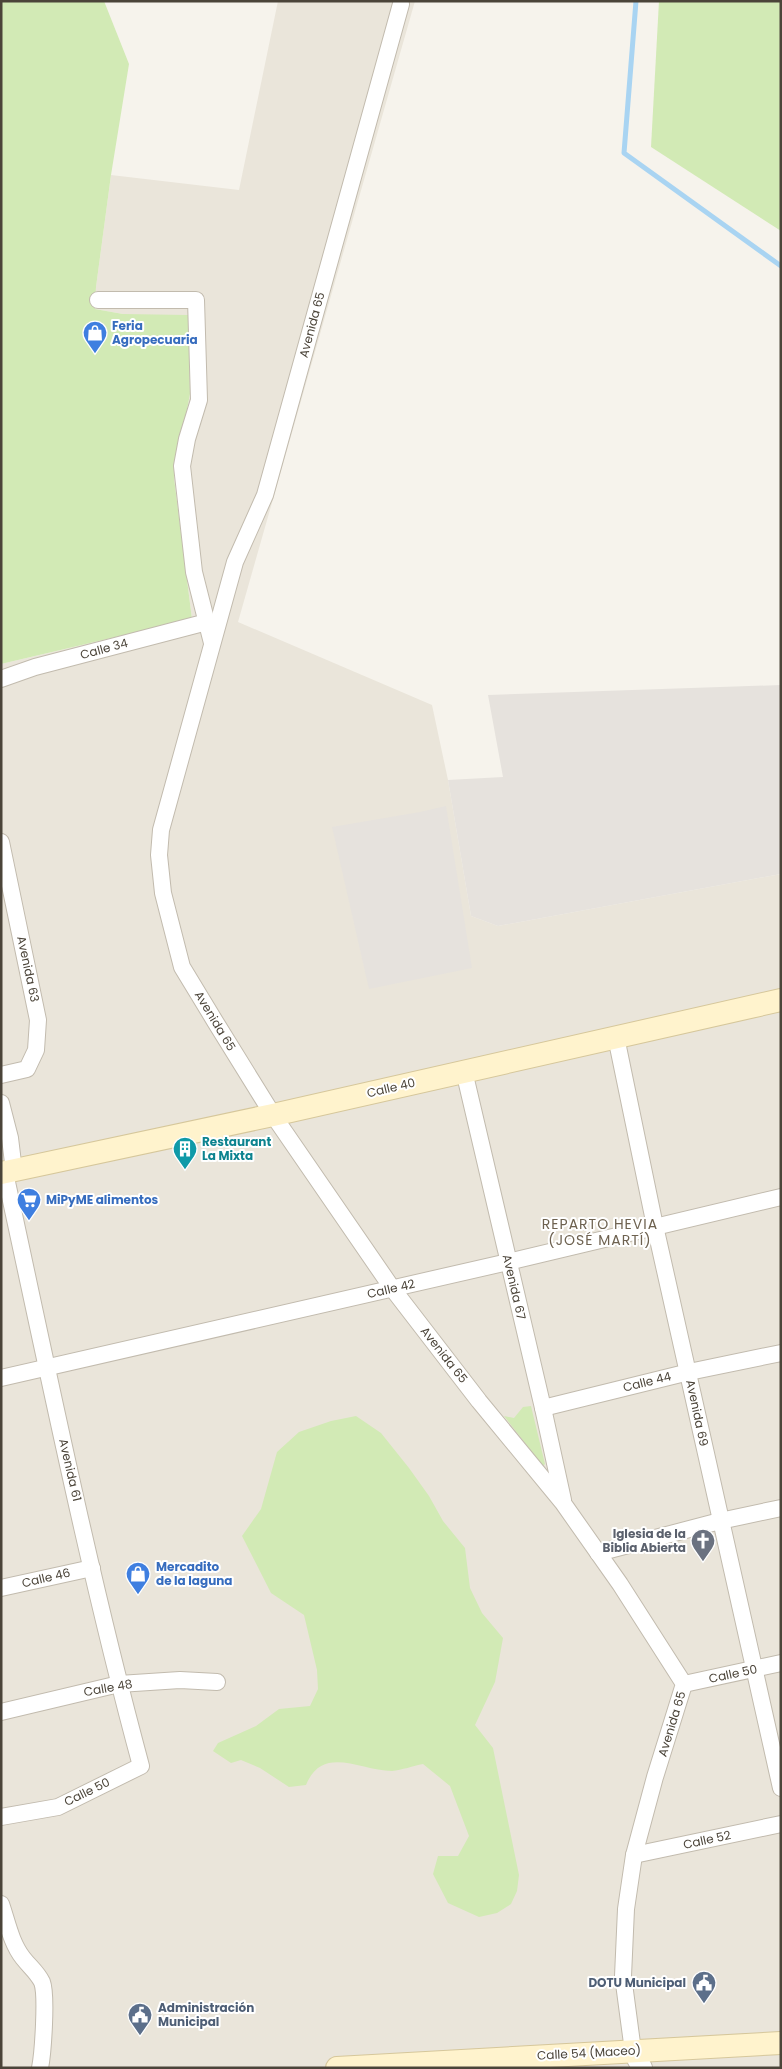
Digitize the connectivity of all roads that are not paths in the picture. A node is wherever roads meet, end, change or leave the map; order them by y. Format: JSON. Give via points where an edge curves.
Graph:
{"nodes":[{"id":1,"x":401,"y":4,"type":"dead end"},
{"id":2,"x":98,"y":300,"type":"dead end"},
{"id":3,"x":207,"y":622,"type":"junction"},
{"id":4,"x":212,"y":643,"type":"junction"},
{"id":5,"x":1,"y":679,"type":"edge"},
{"id":6,"x":1,"y":842,"type":"edge"},
{"id":7,"x":781,"y":1000,"type":"edge"},
{"id":8,"x":616,"y":1037,"type":"junction"},
{"id":9,"x":464,"y":1071,"type":"junction"},
{"id":10,"x":1,"y":1075,"type":"edge"},
{"id":11,"x":1,"y":1080,"type":"edge"},
{"id":12,"x":1,"y":1103,"type":"edge"},
{"id":13,"x":273,"y":1115,"type":"junction"},
{"id":14,"x":7,"y":1172,"type":"edge"},
{"id":15,"x":781,"y":1197,"type":"edge"},
{"id":16,"x":655,"y":1226,"type":"junction"},
{"id":17,"x":508,"y":1262,"type":"junction"},
{"id":18,"x":392,"y":1288,"type":"junction"},
{"id":19,"x":781,"y":1353,"type":"edge"},
{"id":20,"x":47,"y":1367,"type":"junction"},
{"id":21,"x":689,"y":1372,"type":"junction"},
{"id":22,"x":1,"y":1378,"type":"edge"},
{"id":23,"x":543,"y":1408,"type":"junction"},
{"id":24,"x":563,"y":1503,"type":"junction"},
{"id":25,"x":781,"y":1508,"type":"edge"},
{"id":26,"x":720,"y":1521,"type":"junction"},
{"id":27,"x":598,"y":1553,"type":"junction"},
{"id":28,"x":92,"y":1568,"type":"junction"},
{"id":29,"x":1,"y":1588,"type":"edge"},
{"id":30,"x":781,"y":1663,"type":"edge"},
{"id":31,"x":754,"y":1669,"type":"junction"},
{"id":32,"x":217,"y":1682,"type":"dead end"},
{"id":33,"x":119,"y":1684,"type":"junction"},
{"id":34,"x":684,"y":1684,"type":"junction"},
{"id":35,"x":1,"y":1712,"type":"edge"},
{"id":36,"x":141,"y":1766,"type":"joint"},
{"id":37,"x":781,"y":1788,"type":"edge"},
{"id":38,"x":1,"y":1817,"type":"edge"},
{"id":39,"x":781,"y":1824,"type":"edge"},
{"id":40,"x":634,"y":1855,"type":"junction"},
{"id":41,"x":1,"y":1904,"type":"edge"},
{"id":42,"x":781,"y":2043,"type":"edge"},
{"id":43,"x":638,"y":2059,"type":"edge"},
{"id":44,"x":40,"y":2068,"type":"edge"},
{"id":45,"x":337,"y":2068,"type":"edge"}],
"edges":[{"from":1,"to":4,"type":"street","name":"Avenida 65","via":[[265,495],[235,562]]},
{"from":2,"to":3,"type":"street","name":"Avenida 65","via":[[196,300],[199,400],[182,466],[194,572]]},
{"from":3,"to":4,"type":"street","name":"Avenida 65"},
{"from":3,"to":5,"type":"street","name":"Calle 34"},
{"from":4,"to":13,"type":"street","name":"Avenida 65","via":[[161,830],[159,855],[163,893],[182,967]]},
{"from":6,"to":10,"type":"street","name":"Avenida 63","via":[[38,1020],[36,1050],[27,1069]]},
{"from":7,"to":8,"type":"main road","name":"Calle 40"},
{"from":8,"to":9,"type":"main road","name":"Calle 40"},
{"from":8,"to":16,"type":"street","name":"Avenida 69"},
{"from":9,"to":13,"type":"main road","name":"Calle 40"},
{"from":9,"to":17,"type":"street","name":"Avenida 67"},
{"from":10,"to":11,"type":"street"},
{"from":12,"to":14,"type":"street","name":"Avenida 61","via":[[10,1138]]},
{"from":13,"to":14,"type":"main road","name":"Calle 40"},
{"from":13,"to":18,"type":"street","name":"Avenida 65"},
{"from":14,"to":20,"type":"street","name":"Avenida 61"},
{"from":15,"to":16,"type":"street","name":"Calle 42"},
{"from":16,"to":17,"type":"street","name":"Calle 42"},
{"from":16,"to":21,"type":"street","name":"Avenida 69"},
{"from":17,"to":18,"type":"street","name":"Calle 42"},
{"from":17,"to":23,"type":"street","name":"Avenida 67"},
{"from":18,"to":20,"type":"street","name":"Calle 42"},
{"from":18,"to":24,"type":"street","name":"Avenida 65"},
{"from":19,"to":21,"type":"street","name":"Calle 44"},
{"from":20,"to":22,"type":"street","name":"Calle 42"},
{"from":20,"to":28,"type":"street","name":"Avenida 61"},
{"from":21,"to":23,"type":"street","name":"Calle 44"},
{"from":21,"to":26,"type":"street","name":"Avenida 69"},
{"from":23,"to":24,"type":"street","name":"Avenida 67"},
{"from":24,"to":27,"type":"street","name":"Avenida 65"},
{"from":25,"to":26,"type":"street"},
{"from":26,"to":27,"type":"street"},
{"from":26,"to":31,"type":"street","name":"Avenida 69"},
{"from":27,"to":34,"type":"street","name":"Avenida 65"},
{"from":28,"to":29,"type":"street","name":"Calle 46"},
{"from":28,"to":33,"type":"street","name":"Avenida 61"},
{"from":30,"to":31,"type":"street","name":"Calle 50"},
{"from":31,"to":34,"type":"street","name":"Calle 50"},
{"from":31,"to":37,"type":"street","name":"Avenida 69"},
{"from":32,"to":33,"type":"street","name":"Calle 48","via":[[180,1680]]},
{"from":33,"to":35,"type":"street","name":"Calle 48"},
{"from":33,"to":36,"type":"street","name":"Avenida 61"},
{"from":34,"to":40,"type":"street","name":"Avenida 65"},
{"from":36,"to":38,"type":"street","name":"Calle 50","via":[[58,1806]]},
{"from":39,"to":40,"type":"street","name":"Calle 52"},
{"from":40,"to":43,"type":"street","name":"Avenida 65","via":[[626,1909],[623,1976]]},
{"from":41,"to":44,"type":"street","via":[[13,1939],[43,1985]]},
{"from":42,"to":43,"type":"main road","name":"Calle 54 (Maceo)"},
{"from":43,"to":45,"type":"main road","name":"Calle 54 (Maceo)"}]}
